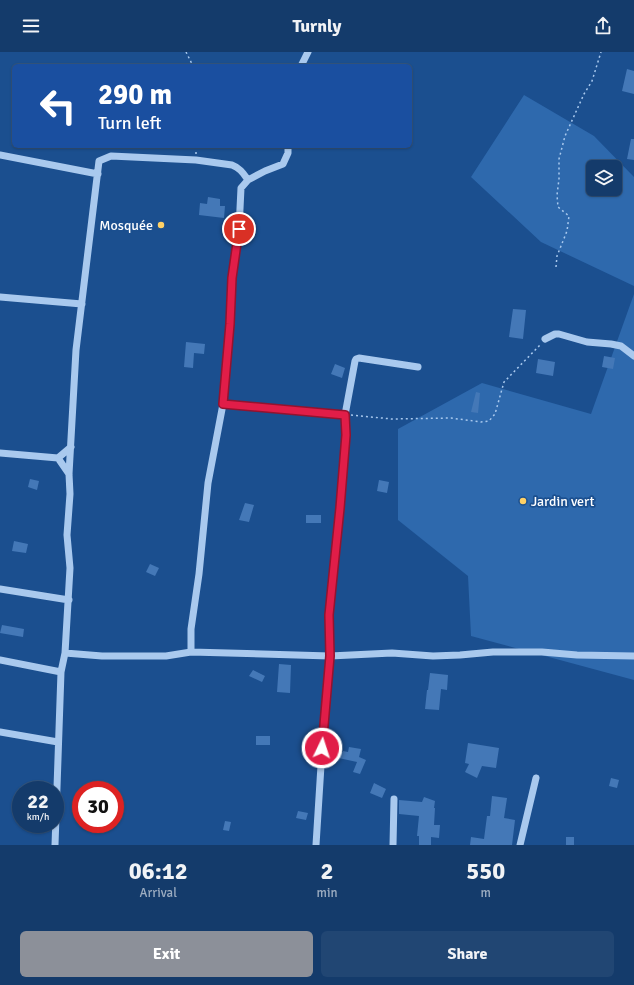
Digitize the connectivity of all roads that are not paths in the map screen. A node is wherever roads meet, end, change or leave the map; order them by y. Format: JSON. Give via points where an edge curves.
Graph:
{"nodes":[{"id":1,"x":308,"y":52,"type":"edge"},
{"id":2,"x":302,"y":64,"type":"edge"},
{"id":3,"x":288,"y":148,"type":"edge"},
{"id":4,"x":0,"y":155,"type":"edge"},
{"id":5,"x":98,"y":174,"type":"junction"},
{"id":6,"x":248,"y":180,"type":"junction"},
{"id":7,"x":0,"y":297,"type":"edge"},
{"id":8,"x":82,"y":304,"type":"junction"},
{"id":9,"x":546,"y":339,"type":"road end"},
{"id":10,"x":634,"y":356,"type":"edge"},
{"id":11,"x":418,"y":367,"type":"dead end"},
{"id":12,"x":223,"y":404,"type":"junction"},
{"id":13,"x":345,"y":415,"type":"junction"},
{"id":14,"x":71,"y":447,"type":"junction"},
{"id":15,"x":0,"y":453,"type":"edge"},
{"id":16,"x":58,"y":458,"type":"junction"},
{"id":17,"x":68,"y":474,"type":"junction"},
{"id":18,"x":0,"y":589,"type":"edge"},
{"id":19,"x":69,"y":600,"type":"junction"},
{"id":20,"x":190,"y":652,"type":"junction"},
{"id":21,"x":65,"y":653,"type":"junction"},
{"id":22,"x":330,"y":656,"type":"junction"},
{"id":23,"x":634,"y":656,"type":"edge"},
{"id":24,"x":0,"y":660,"type":"edge"},
{"id":25,"x":61,"y":672,"type":"junction"},
{"id":26,"x":0,"y":732,"type":"edge"},
{"id":27,"x":58,"y":742,"type":"junction"},
{"id":28,"x":536,"y":778,"type":"dead end"},
{"id":29,"x":394,"y":799,"type":"dead end"},
{"id":30,"x":55,"y":845,"type":"edge"},
{"id":31,"x":316,"y":845,"type":"edge"},
{"id":32,"x":393,"y":845,"type":"edge"},
{"id":33,"x":520,"y":845,"type":"edge"}],
"edges":[{"from":1,"to":2,"type":"street"},
{"from":3,"to":6,"type":"street","via":[[283,164]]},
{"from":4,"to":5,"type":"street"},
{"from":5,"to":6,"type":"street","via":[[99,161],[111,156],[196,160],[232,165],[240,169]]},
{"from":5,"to":8,"type":"street"},
{"from":6,"to":12,"type":"street","via":[[241,188]]},
{"from":7,"to":8,"type":"street"},
{"from":8,"to":14,"type":"street","via":[[76,350]]},
{"from":9,"to":10,"type":"street","via":[[559,334],[587,342],[611,344],[621,346]]},
{"from":11,"to":13,"type":"street","via":[[356,359]]},
{"from":12,"to":13,"type":"street"},
{"from":12,"to":20,"type":"street","via":[[208,483]]},
{"from":13,"to":22,"type":"street","via":[[346,435],[329,615]]},
{"from":14,"to":16,"type":"street"},
{"from":14,"to":17,"type":"street"},
{"from":15,"to":16,"type":"street"},
{"from":16,"to":17,"type":"street"},
{"from":17,"to":19,"type":"street"},
{"from":18,"to":19,"type":"street"},
{"from":19,"to":21,"type":"street"},
{"from":20,"to":21,"type":"street","via":[[166,656]]},
{"from":20,"to":22,"type":"street"},
{"from":21,"to":25,"type":"street"},
{"from":22,"to":23,"type":"street","via":[[542,652]]},
{"from":22,"to":31,"type":"street"},
{"from":24,"to":25,"type":"street"},
{"from":25,"to":27,"type":"street"},
{"from":26,"to":27,"type":"street"},
{"from":27,"to":30,"type":"street"},
{"from":28,"to":33,"type":"street"},
{"from":29,"to":32,"type":"street"}]}
